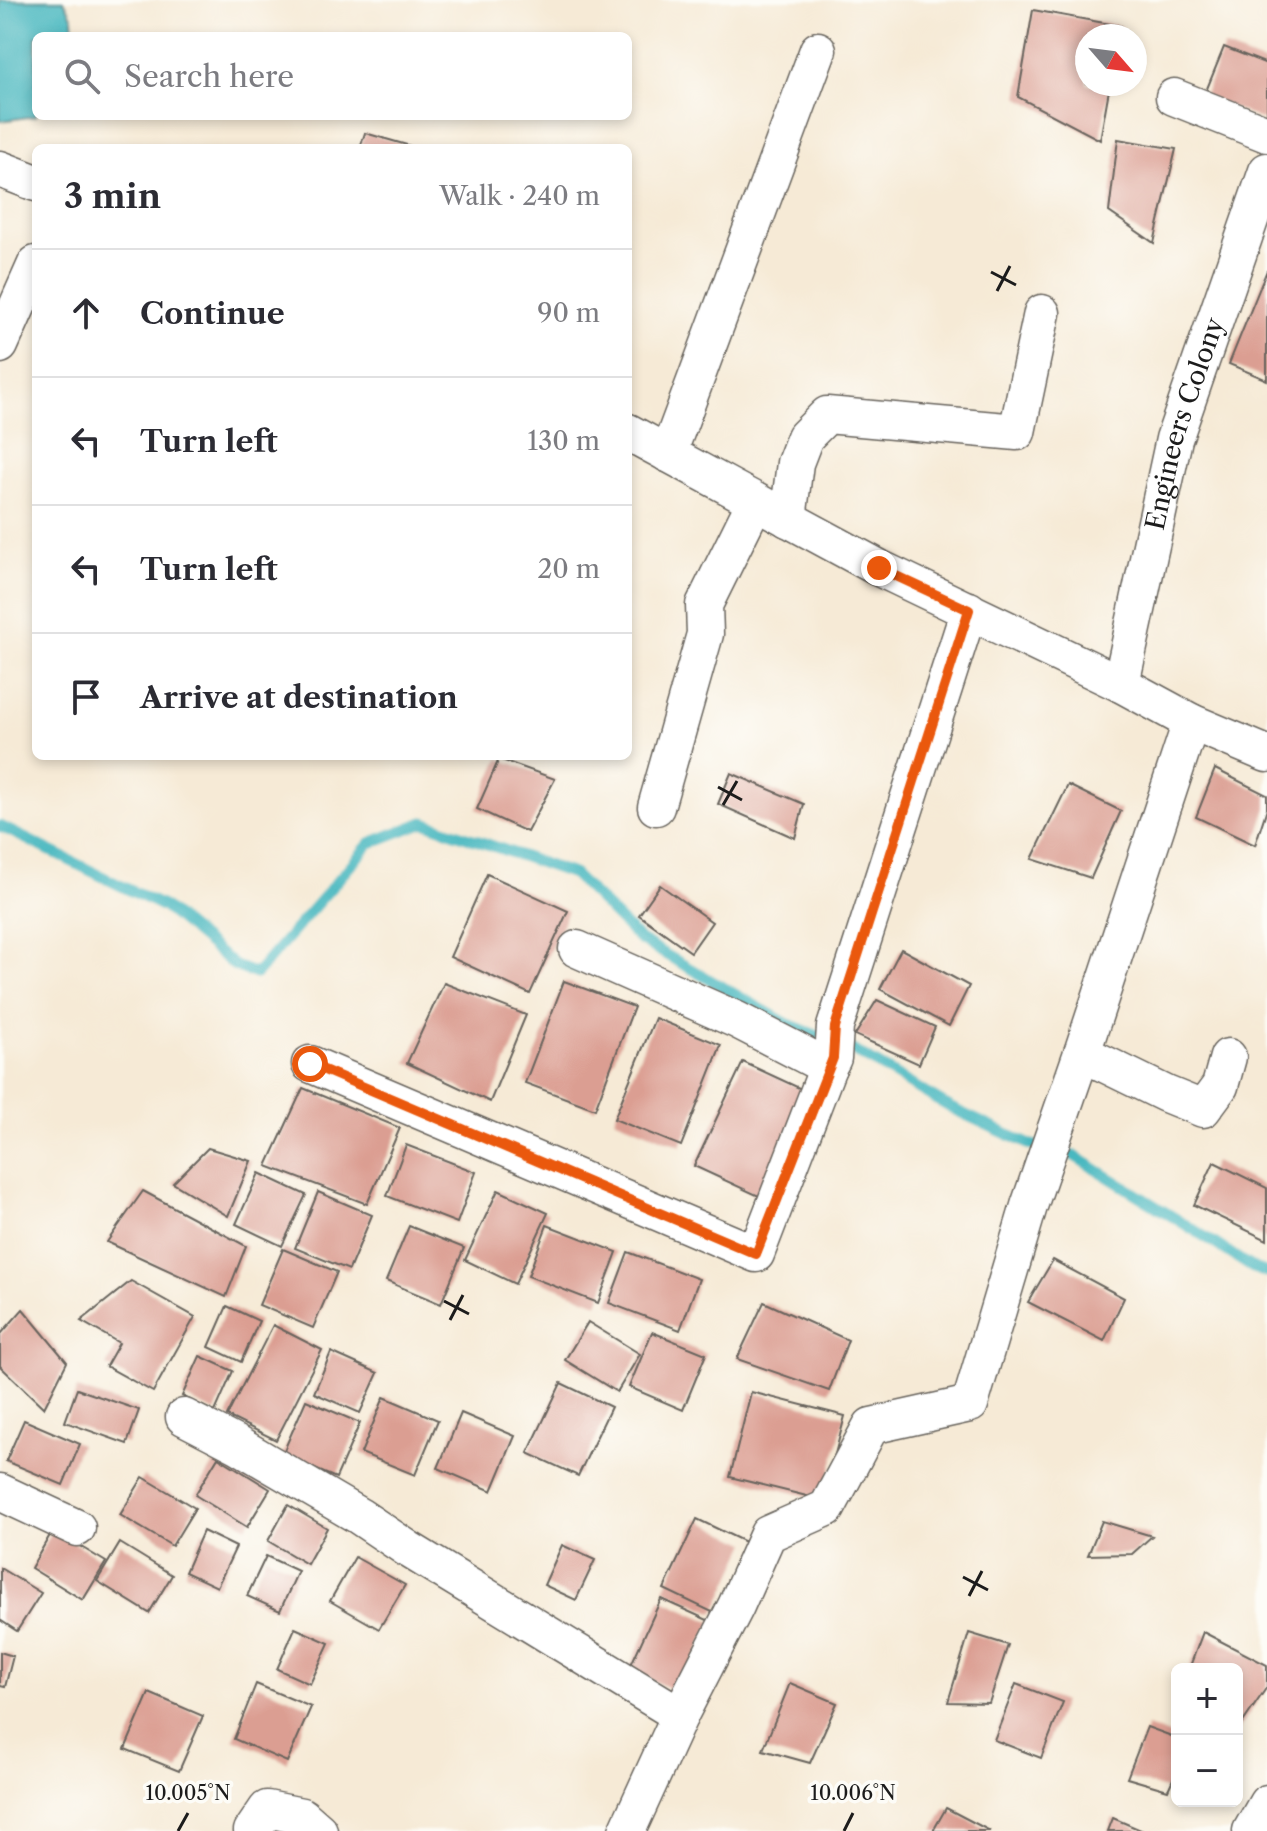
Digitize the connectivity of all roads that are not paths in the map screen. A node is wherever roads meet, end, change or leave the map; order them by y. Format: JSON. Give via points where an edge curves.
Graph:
{"nodes":[{"id":1,"x":818,"y":50,"type":"dead end"},
{"id":2,"x":1174,"y":97,"type":"dead end"},
{"id":3,"x":1267,"y":134,"type":"edge"},
{"id":4,"x":0,"y":169,"type":"edge"},
{"id":5,"x":1267,"y":171,"type":"edge"},
{"id":6,"x":32,"y":181,"type":"edge"},
{"id":7,"x":32,"y":273,"type":"edge"},
{"id":8,"x":1042,"y":313,"type":"dead end"},
{"id":9,"x":0,"y":345,"type":"edge"},
{"id":10,"x":632,"y":434,"type":"edge"},
{"id":11,"x":668,"y":454,"type":"junction"},
{"id":12,"x":755,"y":502,"type":"junction"},
{"id":13,"x":788,"y":519,"type":"junction"},
{"id":14,"x":969,"y":610,"type":"junction"},
{"id":15,"x":1121,"y":684,"type":"junction"},
{"id":16,"x":1191,"y":722,"type":"junction"},
{"id":17,"x":1267,"y":754,"type":"edge"},
{"id":18,"x":656,"y":807,"type":"dead end"},
{"id":19,"x":577,"y":949,"type":"dead end"},
{"id":20,"x":832,"y":1051,"type":"junction"},
{"id":21,"x":1082,"y":1053,"type":"junction"},
{"id":22,"x":1228,"y":1057,"type":"dead end"},
{"id":23,"x":310,"y":1064,"type":"dead end"},
{"id":24,"x":184,"y":1417,"type":"dead end"},
{"id":25,"x":0,"y":1492,"type":"edge"},
{"id":26,"x":77,"y":1528,"type":"dead end"},
{"id":27,"x":680,"y":1715,"type":"junction"},
{"id":28,"x":1267,"y":1803,"type":"edge"},
{"id":29,"x":252,"y":1831,"type":"edge"},
{"id":30,"x":319,"y":1831,"type":"edge"},
{"id":31,"x":627,"y":1831,"type":"edge"},
{"id":32,"x":1251,"y":1831,"type":"edge"}],
"edges":[{"from":1,"to":11,"type":"street"},
{"from":2,"to":3,"type":"street"},
{"from":4,"to":6,"type":"street"},
{"from":5,"to":15,"type":"street","name":"Engineers Colony","via":[[1174,439]]},
{"from":7,"to":9,"type":"street"},
{"from":8,"to":13,"type":"street","via":[[1017,432],[827,415],[805,437],[795,463]]},
{"from":10,"to":11,"type":"street"},
{"from":11,"to":12,"type":"street"},
{"from":12,"to":13,"type":"street"},
{"from":12,"to":18,"type":"street","via":[[704,605],[705,634]]},
{"from":13,"to":14,"type":"street"},
{"from":14,"to":15,"type":"street"},
{"from":14,"to":20,"type":"street"},
{"from":15,"to":16,"type":"street"},
{"from":16,"to":17,"type":"street"},
{"from":16,"to":21,"type":"street"},
{"from":19,"to":20,"type":"street","via":[[737,1020]]},
{"from":20,"to":23,"type":"street","via":[[756,1254]]},
{"from":21,"to":22,"type":"street","via":[[1203,1109],[1220,1086]]},
{"from":21,"to":27,"type":"street","via":[[970,1404],[871,1426],[827,1508],[768,1534]]},
{"from":24,"to":27,"type":"street","via":[[359,1516]]},
{"from":25,"to":26,"type":"street"},
{"from":27,"to":31,"type":"street"},
{"from":28,"to":32,"type":"street"},
{"from":29,"to":30,"type":"street","via":[[267,1809],[302,1816]]}]}
